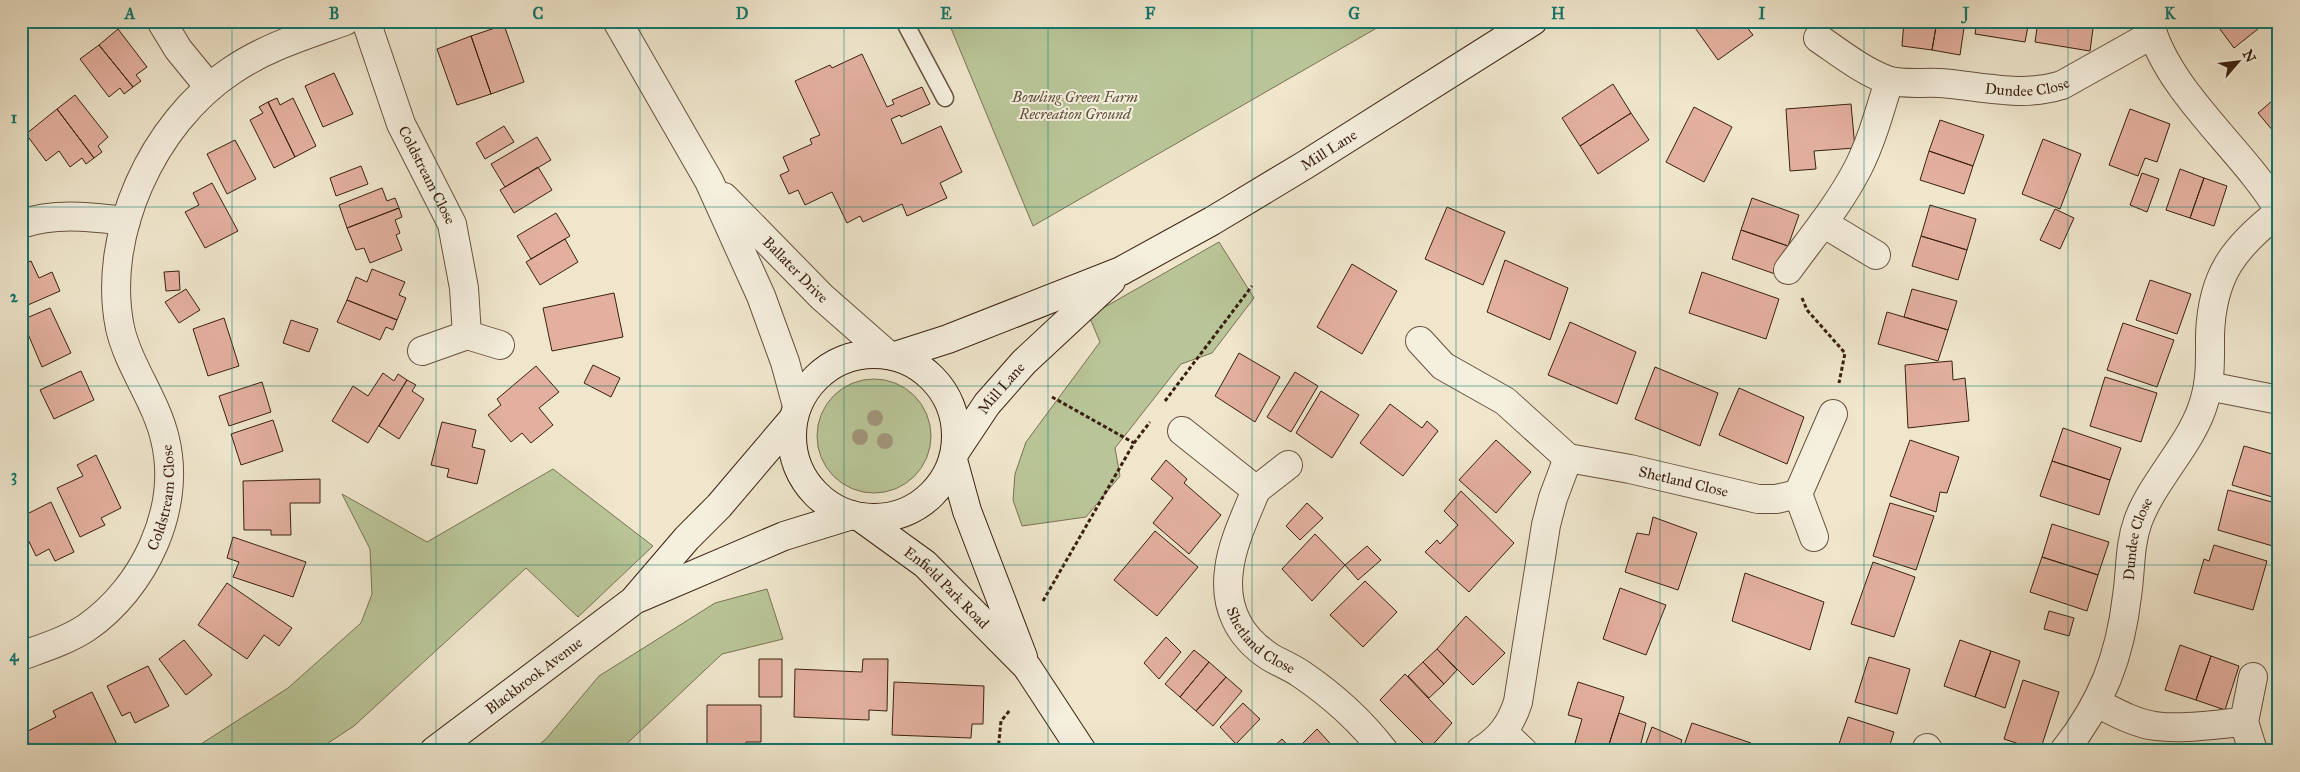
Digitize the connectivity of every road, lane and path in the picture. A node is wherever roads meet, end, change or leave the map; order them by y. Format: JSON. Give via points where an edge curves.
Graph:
{"nodes":[{"id":1,"x":161,"y":21,"type":"edge"},
{"id":2,"x":345,"y":21,"type":"edge"},
{"id":3,"x":366,"y":21,"type":"edge"},
{"id":4,"x":617,"y":21,"type":"edge"},
{"id":5,"x":904,"y":21,"type":"edge"},
{"id":6,"x":1533,"y":21,"type":"edge"},
{"id":7,"x":2151,"y":28,"type":"edge"},
{"id":8,"x":1818,"y":38,"type":"dead end"},
{"id":9,"x":1889,"y":81,"type":"junction"},
{"id":10,"x":209,"y":87,"type":"junction"},
{"id":11,"x":945,"y":98,"type":"dead end"},
{"id":12,"x":709,"y":181,"type":"junction"},
{"id":13,"x":2279,"y":211,"type":"edge"},
{"id":14,"x":126,"y":222,"type":"junction"},
{"id":15,"x":1822,"y":223,"type":"junction"},
{"id":16,"x":21,"y":224,"type":"edge"},
{"id":17,"x":1876,"y":256,"type":"dead end"},
{"id":18,"x":1788,"y":270,"type":"joint"},
{"id":19,"x":1121,"y":271,"type":"junction"},
{"id":20,"x":1252,"y":286,"type":"dead end"},
{"id":21,"x":467,"y":335,"type":"junction"},
{"id":22,"x":1420,"y":341,"type":"dead end"},
{"id":23,"x":500,"y":345,"type":"dead end"},
{"id":24,"x":422,"y":351,"type":"dead end"},
{"id":25,"x":892,"y":355,"type":"junction"},
{"id":26,"x":2208,"y":386,"type":"junction"},
{"id":27,"x":1052,"y":397,"type":"dead end"},
{"id":28,"x":2279,"y":400,"type":"edge"},
{"id":29,"x":1160,"y":409,"type":"dead end"},
{"id":30,"x":795,"y":412,"type":"junction"},
{"id":31,"x":1833,"y":414,"type":"joint"},
{"id":32,"x":1154,"y":416,"type":"dead end"},
{"id":33,"x":1182,"y":431,"type":"dead end"},
{"id":34,"x":1134,"y":443,"type":"junction"},
{"id":35,"x":954,"y":456,"type":"junction"},
{"id":36,"x":1568,"y":458,"type":"junction"},
{"id":37,"x":1288,"y":465,"type":"dead end"},
{"id":38,"x":1256,"y":490,"type":"junction"},
{"id":39,"x":1798,"y":494,"type":"junction"},
{"id":40,"x":856,"y":516,"type":"junction"},
{"id":41,"x":1814,"y":537,"type":"dead end"},
{"id":42,"x":633,"y":601,"type":"junction"},
{"id":43,"x":1043,"y":601,"type":"dead end"},
{"id":44,"x":21,"y":656,"type":"edge"},
{"id":45,"x":1028,"y":668,"type":"junction"},
{"id":46,"x":2253,"y":677,"type":"dead end"},
{"id":47,"x":2097,"y":703,"type":"junction"},
{"id":48,"x":1010,"y":710,"type":"dead end"},
{"id":49,"x":2244,"y":722,"type":"junction"},
{"id":50,"x":1503,"y":732,"type":"junction"},
{"id":51,"x":434,"y":751,"type":"edge"},
{"id":52,"x":998,"y":751,"type":"edge"},
{"id":53,"x":1082,"y":751,"type":"edge"},
{"id":54,"x":1384,"y":751,"type":"edge"},
{"id":55,"x":1480,"y":751,"type":"edge"},
{"id":56,"x":1523,"y":751,"type":"edge"},
{"id":57,"x":2064,"y":751,"type":"edge"},
{"id":58,"x":2252,"y":751,"type":"edge"}],
"edges":[{"from":1,"to":10,"type":"street","via":[[178,49]]},
{"from":2,"to":10,"type":"street","name":"Coldstream Close","via":[[261,54],[231,70]]},
{"from":3,"to":21,"type":"street","name":"Coldstream Close","via":[[401,124],[452,224],[464,288]]},
{"from":4,"to":12,"type":"street","name":"Ballater Drive"},
{"from":5,"to":11,"type":"lane"},
{"from":6,"to":19,"type":"street","name":"Mill Lane","via":[[1305,165]]},
{"from":7,"to":9,"type":"street","name":"Dundee Close","via":[[2077,78],[2048,89],[2016,92],[1946,83]]},
{"from":7,"to":13,"type":"street","name":"Dundee Close","via":[[2170,71],[2255,174]]},
{"from":8,"to":9,"type":"street","name":"Dundee Close","via":[[1853,63]]},
{"from":9,"to":15,"type":"street","via":[[1858,167]]},
{"from":10,"to":14,"type":"street","name":"Coldstream Close","via":[[168,132],[139,183]]},
{"from":12,"to":25,"type":"street","name":"Ballater Drive","via":[[817,292]]},
{"from":12,"to":30,"type":"street","name":"Ballater Drive","via":[[762,296],[785,362]]},
{"from":13,"to":26,"type":"street","name":"Dundee Close","via":[[2236,250],[2219,280],[2211,318]]},
{"from":14,"to":16,"type":"street","via":[[82,216],[52,217]]},
{"from":14,"to":44,"type":"street","name":"Coldstream Close","via":[[116,272],[116,301],[131,359],[165,440],[169,471],[160,531],[142,566],[108,611],[62,641]]},
{"from":15,"to":17,"type":"street"},
{"from":15,"to":18,"type":"street"},
{"from":18,"to":31,"type":"path","via":[[1807,310],[1845,353]]},
{"from":19,"to":25,"type":"street","name":"Mill Lane","via":[[948,339]]},
{"from":19,"to":35,"type":"street","name":"Mill Lane","via":[[1024,362],[987,404]]},
{"from":20,"to":29,"type":"path"},
{"from":21,"to":23,"type":"street"},
{"from":21,"to":24,"type":"street"},
{"from":22,"to":36,"type":"street","via":[[1443,366],[1505,401]]},
{"from":25,"to":30,"type":"street","via":[[843,359],[824,370],[808,386]]},
{"from":25,"to":35,"type":"street","via":[[918,366],[937,382],[950,403],[956,427]]},
{"from":26,"to":28,"type":"street"},
{"from":26,"to":47,"type":"street","name":"Dundee Close","via":[[2195,423],[2144,506],[2138,522],[2129,564],[2124,624],[2109,678]]},
{"from":27,"to":34,"type":"path"},
{"from":30,"to":40,"type":"street","via":[[792,443],[798,467],[811,488],[829,505]]},
{"from":30,"to":42,"type":"street","name":"Blackbrook Avenue","via":[[719,506]]},
{"from":31,"to":39,"type":"street"},
{"from":32,"to":34,"type":"path"},
{"from":33,"to":38,"type":"street"},
{"from":34,"to":43,"type":"path"},
{"from":35,"to":40,"type":"street","via":[[943,482],[927,499],[907,512],[884,518]]},
{"from":35,"to":45,"type":"street","name":"Enfield Park Road","via":[[974,529]]},
{"from":36,"to":39,"type":"street","name":"Shetland Close","via":[[1758,499]]},
{"from":36,"to":50,"type":"street","via":[[1546,525],[1518,702]]},
{"from":37,"to":38,"type":"street"},
{"from":38,"to":54,"type":"street","name":"Shetland Close","via":[[1229,568],[1228,593],[1234,618],[1249,639],[1269,656],[1300,673],[1354,715]]},
{"from":39,"to":41,"type":"street"},
{"from":40,"to":42,"type":"street","name":"Blackbrook Avenue","via":[[784,536]]},
{"from":40,"to":45,"type":"street","name":"Enfield Park Road","via":[[925,564]]},
{"from":42,"to":51,"type":"street","name":"Blackbrook Avenue"},
{"from":45,"to":53,"type":"street","name":"Enfield Park Road"},
{"from":46,"to":49,"type":"street"},
{"from":47,"to":49,"type":"street","via":[[2154,726]]},
{"from":47,"to":57,"type":"street","name":"Dundee Close"},
{"from":48,"to":52,"type":"path","via":[[1001,721]]},
{"from":49,"to":58,"type":"street"},
{"from":50,"to":55,"type":"street"},
{"from":50,"to":56,"type":"street"}]}
